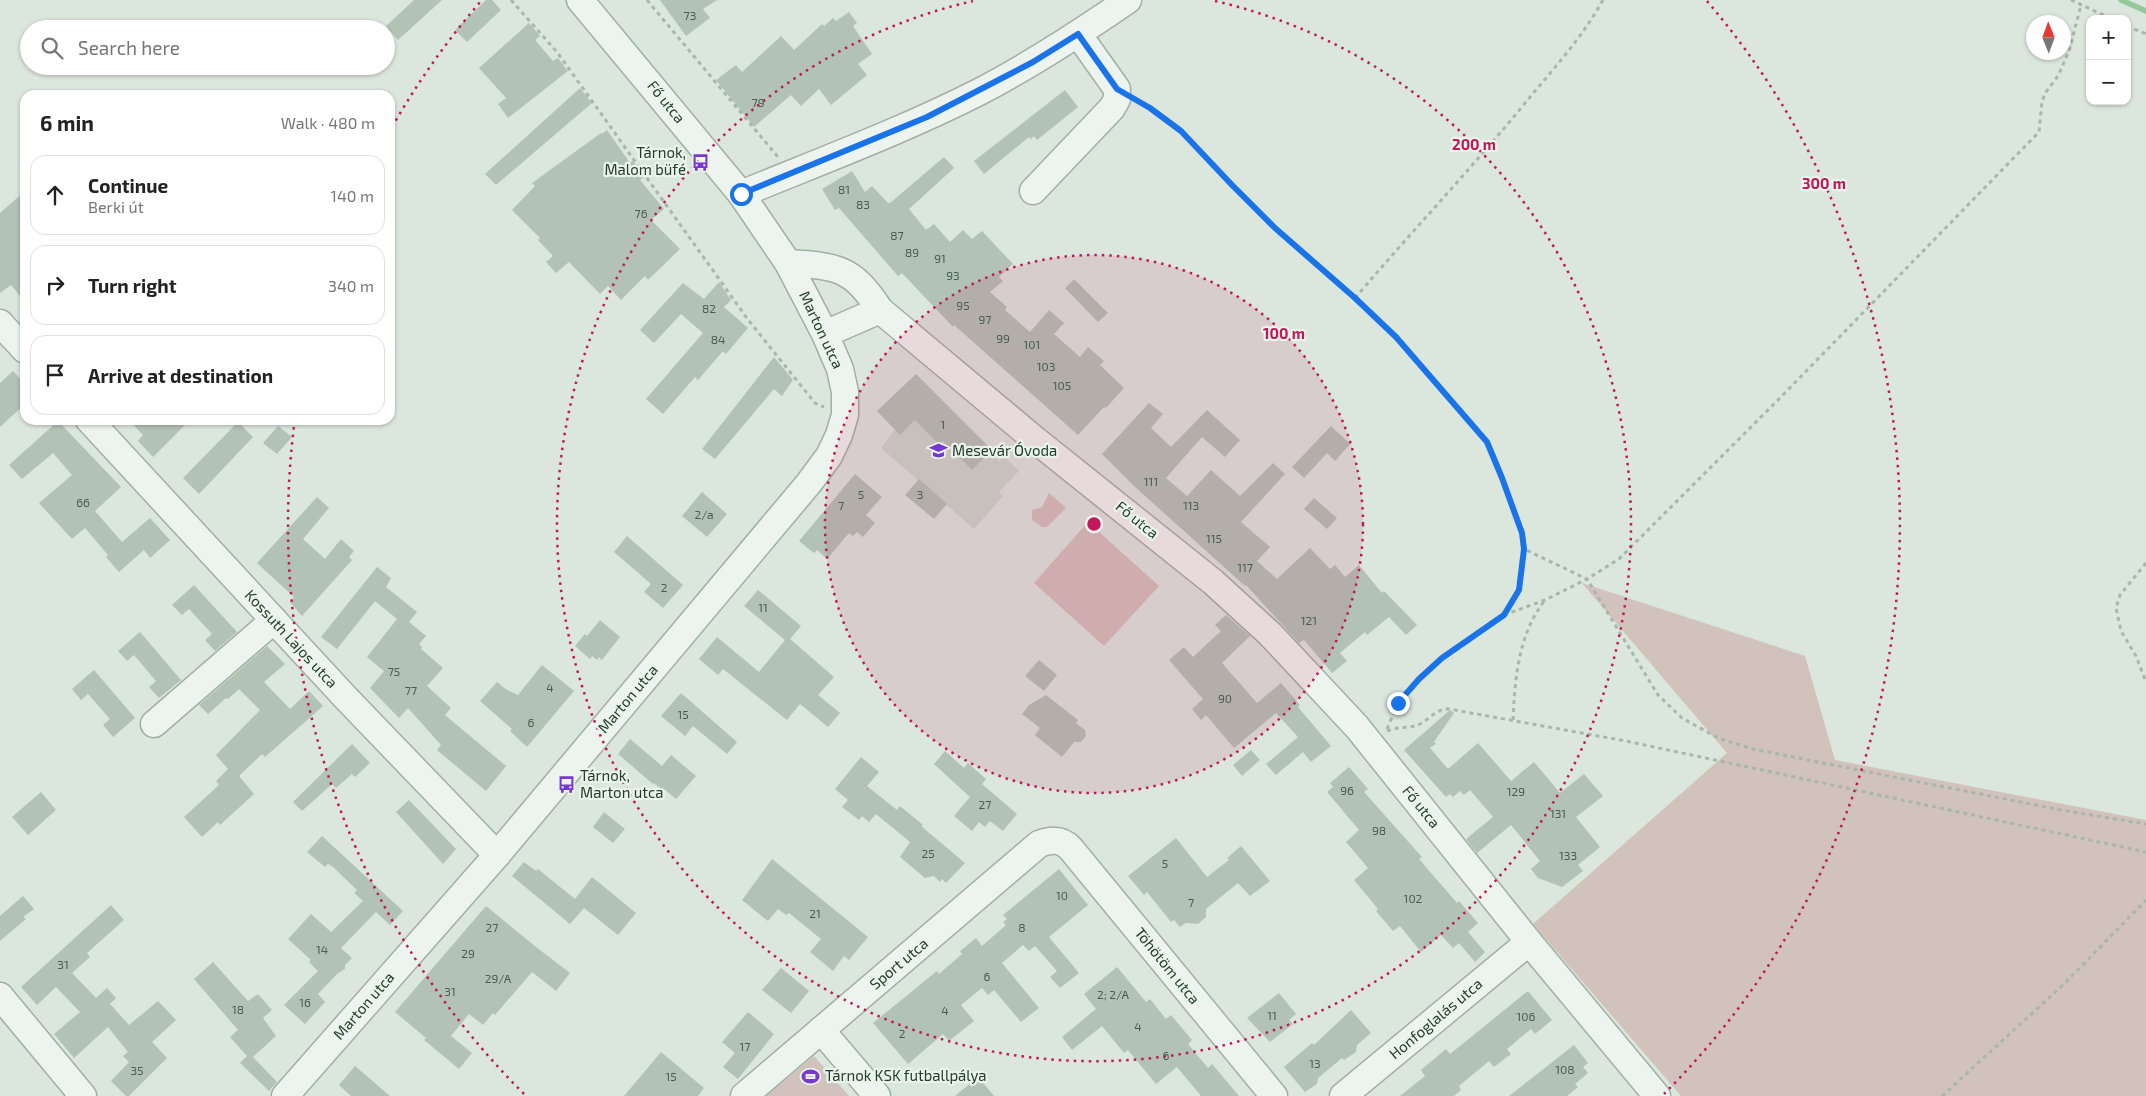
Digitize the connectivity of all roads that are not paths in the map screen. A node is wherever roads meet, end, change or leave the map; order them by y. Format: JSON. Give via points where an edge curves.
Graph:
{"nodes":[{"id":1,"x":580,"y":0,"type":"edge"},
{"id":2,"x":1128,"y":0,"type":"edge"},
{"id":3,"x":1078,"y":34,"type":"junction"},
{"id":4,"x":1033,"y":191,"type":"dead end"},
{"id":5,"x":741,"y":194,"type":"junction"},
{"id":6,"x":788,"y":264,"type":"junction"},
{"id":7,"x":880,"y":310,"type":"junction"},
{"id":8,"x":0,"y":323,"type":"edge"},
{"id":9,"x":825,"y":334,"type":"junction"},
{"id":10,"x":20,"y":345,"type":"edge"},
{"id":11,"x":94,"y":425,"type":"edge"},
{"id":12,"x":274,"y":620,"type":"junction"},
{"id":13,"x":154,"y":724,"type":"dead end"},
{"id":14,"x":1058,"y":840,"type":"joint"},
{"id":15,"x":496,"y":855,"type":"junction"},
{"id":16,"x":1529,"y":942,"type":"junction"},
{"id":17,"x":0,"y":996,"type":"edge"},
{"id":18,"x":821,"y":1030,"type":"junction"},
{"id":19,"x":83,"y":1096,"type":"edge"},
{"id":20,"x":285,"y":1096,"type":"edge"},
{"id":21,"x":744,"y":1096,"type":"edge"},
{"id":22,"x":876,"y":1096,"type":"edge"},
{"id":23,"x":1274,"y":1096,"type":"edge"},
{"id":24,"x":1342,"y":1096,"type":"edge"},
{"id":25,"x":1657,"y":1096,"type":"edge"}],
"edges":[{"from":1,"to":5,"type":"street","name":"Fő utca"},
{"from":2,"to":3,"type":"street"},
{"from":3,"to":4,"type":"street","via":[[1117,89],[1117,99]]},
{"from":3,"to":5,"type":"street","via":[[1026,67],[936,113]]},
{"from":5,"to":6,"type":"street","name":"Fő utca"},
{"from":6,"to":7,"type":"street","name":"Fő utca","via":[[835,268],[866,288]]},
{"from":6,"to":9,"type":"street","name":"Marton utca"},
{"from":7,"to":9,"type":"street"},
{"from":7,"to":16,"type":"street","name":"Fő utca","via":[[1213,582],[1270,634],[1357,727]]},
{"from":8,"to":10,"type":"street"},
{"from":9,"to":15,"type":"street","name":"Marton utca","via":[[840,368],[845,392],[845,415],[829,456],[810,483]]},
{"from":11,"to":12,"type":"street","name":"Kossuth Lajos utca"},
{"from":12,"to":13,"type":"street"},
{"from":12,"to":15,"type":"street","name":"Kossuth Lajos utca"},
{"from":14,"to":18,"type":"street","name":"Sport utca","via":[[1040,844]]},
{"from":14,"to":23,"type":"street","name":"Töhötöm utca","via":[[1071,849]]},
{"from":15,"to":20,"type":"street","name":"Marton utca"},
{"from":16,"to":24,"type":"street","name":"Honfoglalás utca"},
{"from":16,"to":25,"type":"street","name":"Fő utca"},
{"from":17,"to":19,"type":"street"},
{"from":18,"to":21,"type":"street","name":"Sport utca"},
{"from":18,"to":22,"type":"street"}]}
